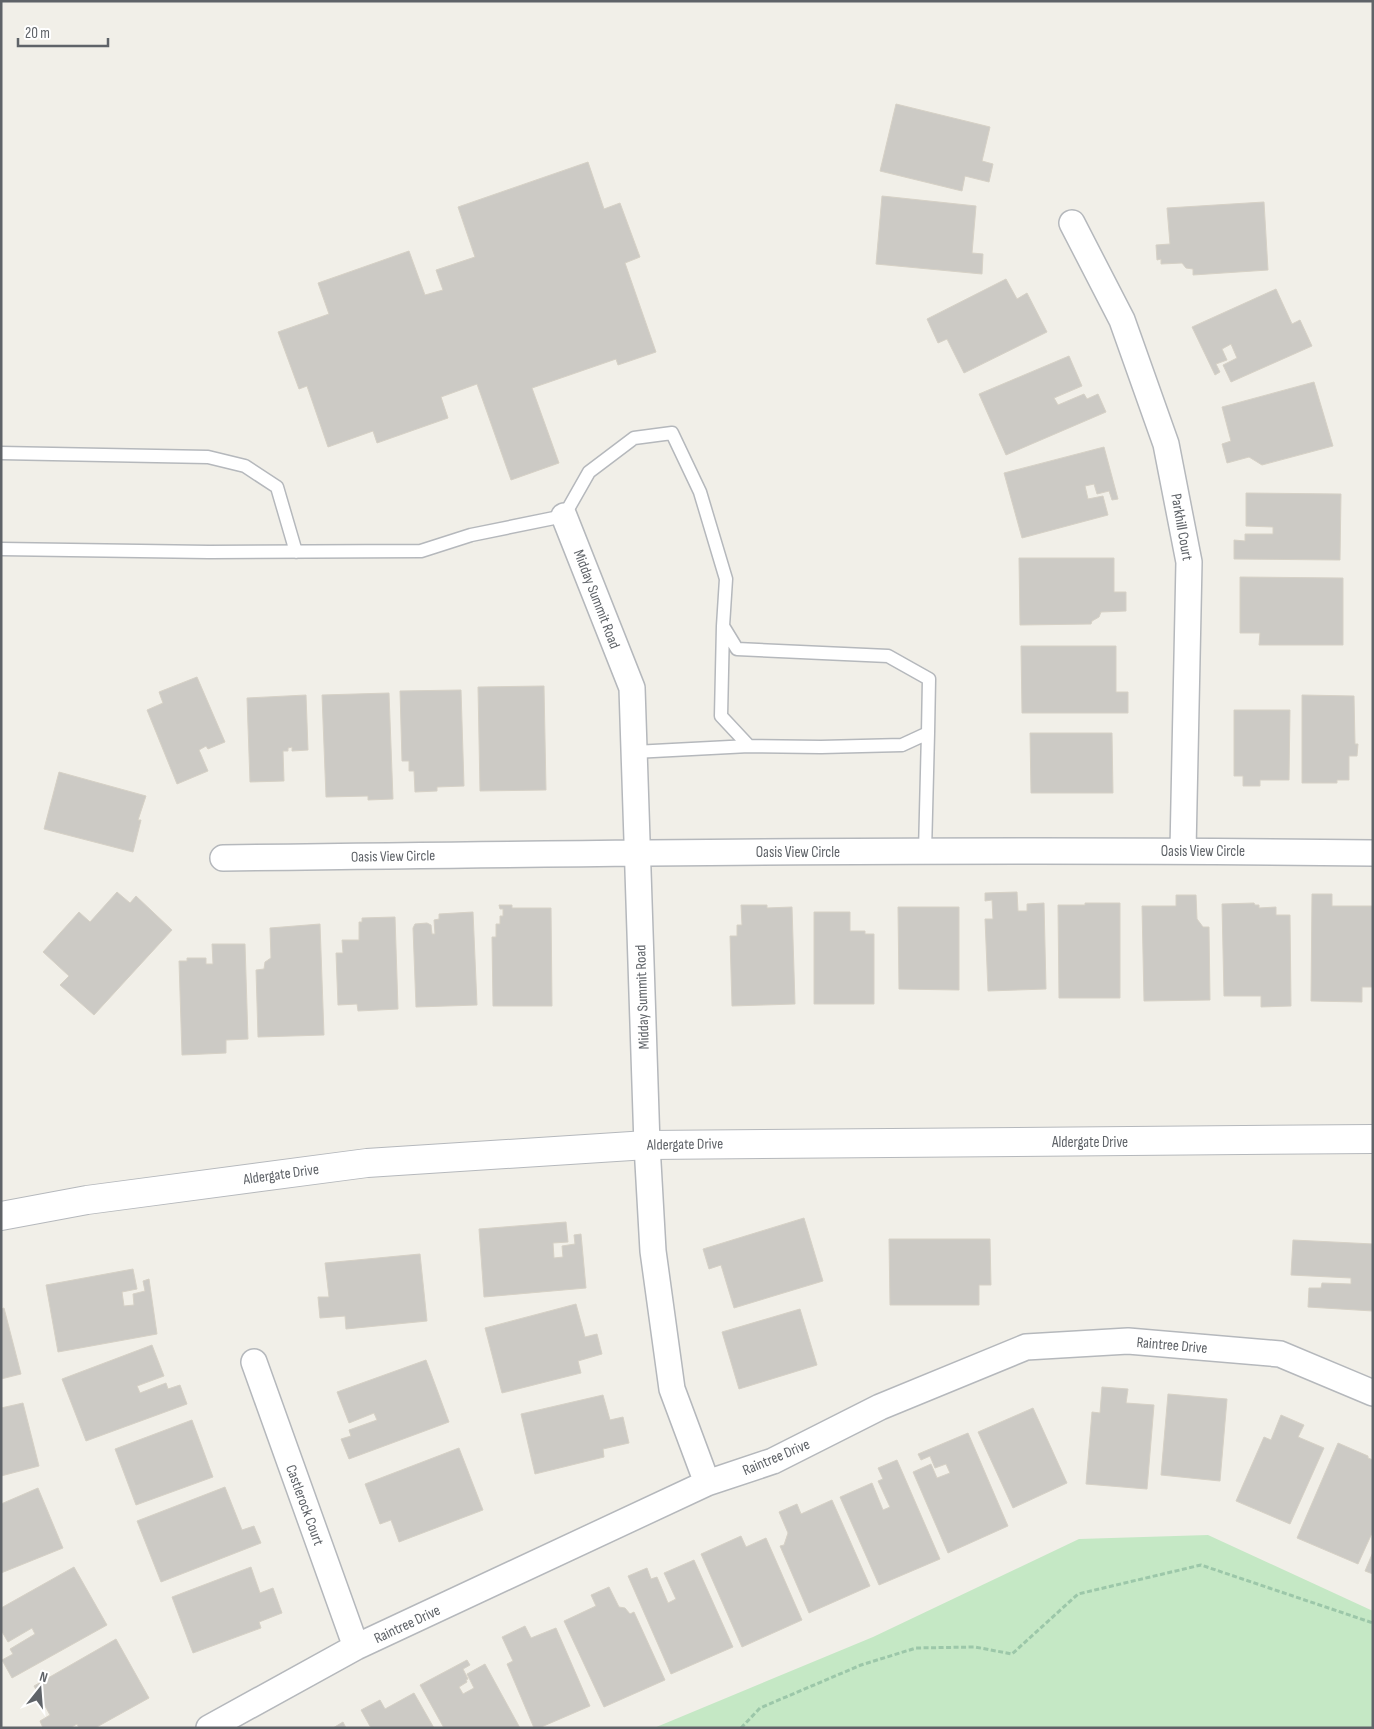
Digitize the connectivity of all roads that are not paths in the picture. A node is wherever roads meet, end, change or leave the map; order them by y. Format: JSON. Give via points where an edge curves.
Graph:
{"nodes":[{"id":1,"x":1072,"y":223,"type":"dead end"},
{"id":2,"x":1,"y":453,"type":"edge"},
{"id":3,"x":564,"y":516,"type":"junction"},
{"id":4,"x":1,"y":549,"type":"edge"},
{"id":5,"x":296,"y":552,"type":"junction"},
{"id":6,"x":723,"y":626,"type":"junction"},
{"id":7,"x":928,"y":733,"type":"junction"},
{"id":8,"x":749,"y":746,"type":"junction"},
{"id":9,"x":634,"y":752,"type":"junction"},
{"id":10,"x":1183,"y":850,"type":"junction"},
{"id":11,"x":925,"y":852,"type":"junction"},
{"id":12,"x":637,"y":853,"type":"junction"},
{"id":13,"x":1373,"y":853,"type":"edge"},
{"id":14,"x":223,"y":858,"type":"dead end"},
{"id":15,"x":1373,"y":1139,"type":"edge"},
{"id":16,"x":647,"y":1145,"type":"junction"},
{"id":17,"x":1,"y":1216,"type":"edge"},
{"id":18,"x":254,"y":1362,"type":"dead end"},
{"id":19,"x":1373,"y":1393,"type":"edge"},
{"id":20,"x":707,"y":1483,"type":"junction"},
{"id":21,"x":356,"y":1647,"type":"junction"},
{"id":22,"x":209,"y":1728,"type":"edge"}],
"edges":[{"from":1,"to":10,"type":"street","name":"Parkhill Court","via":[[1122,320],[1166,444],[1189,562]]},
{"from":2,"to":5,"type":"lane","via":[[208,457],[245,466],[277,487]]},
{"from":3,"to":5,"type":"lane","via":[[471,535],[421,551]]},
{"from":3,"to":6,"type":"lane","via":[[589,472],[634,438],[672,433],[700,492],[726,579]]},
{"from":3,"to":9,"type":"street","name":"Midday Summit Road","via":[[632,688]]},
{"from":4,"to":5,"type":"lane"},
{"from":6,"to":7,"type":"lane","via":[[737,649],[888,656],[929,679]]},
{"from":6,"to":8,"type":"lane","via":[[721,716]]},
{"from":7,"to":8,"type":"lane","via":[[902,745]]},
{"from":7,"to":11,"type":"lane"},
{"from":8,"to":9,"type":"lane"},
{"from":9,"to":12,"type":"street","name":"Midday Summit Road"},
{"from":10,"to":11,"type":"street","name":"Oasis View Circle"},
{"from":10,"to":13,"type":"street","name":"Oasis View Circle"},
{"from":11,"to":12,"type":"street","name":"Oasis View Circle"},
{"from":12,"to":14,"type":"street","name":"Oasis View Circle"},
{"from":12,"to":16,"type":"street","name":"Midday Summit Road"},
{"from":15,"to":16,"type":"street","name":"Aldergate Drive"},
{"from":16,"to":17,"type":"street","name":"Aldergate Drive","via":[[367,1163],[87,1200]]},
{"from":16,"to":20,"type":"street","name":"Midday Summit Road","via":[[653,1251],[672,1389]]},
{"from":18,"to":21,"type":"street","name":"Castlerock Court"},
{"from":19,"to":20,"type":"street","name":"Raintree Drive","via":[[1280,1354],[1128,1341],[1026,1347],[880,1407],[772,1462]]},
{"from":20,"to":21,"type":"street","name":"Raintree Drive"},
{"from":21,"to":22,"type":"street","name":"Raintree Drive"}]}
